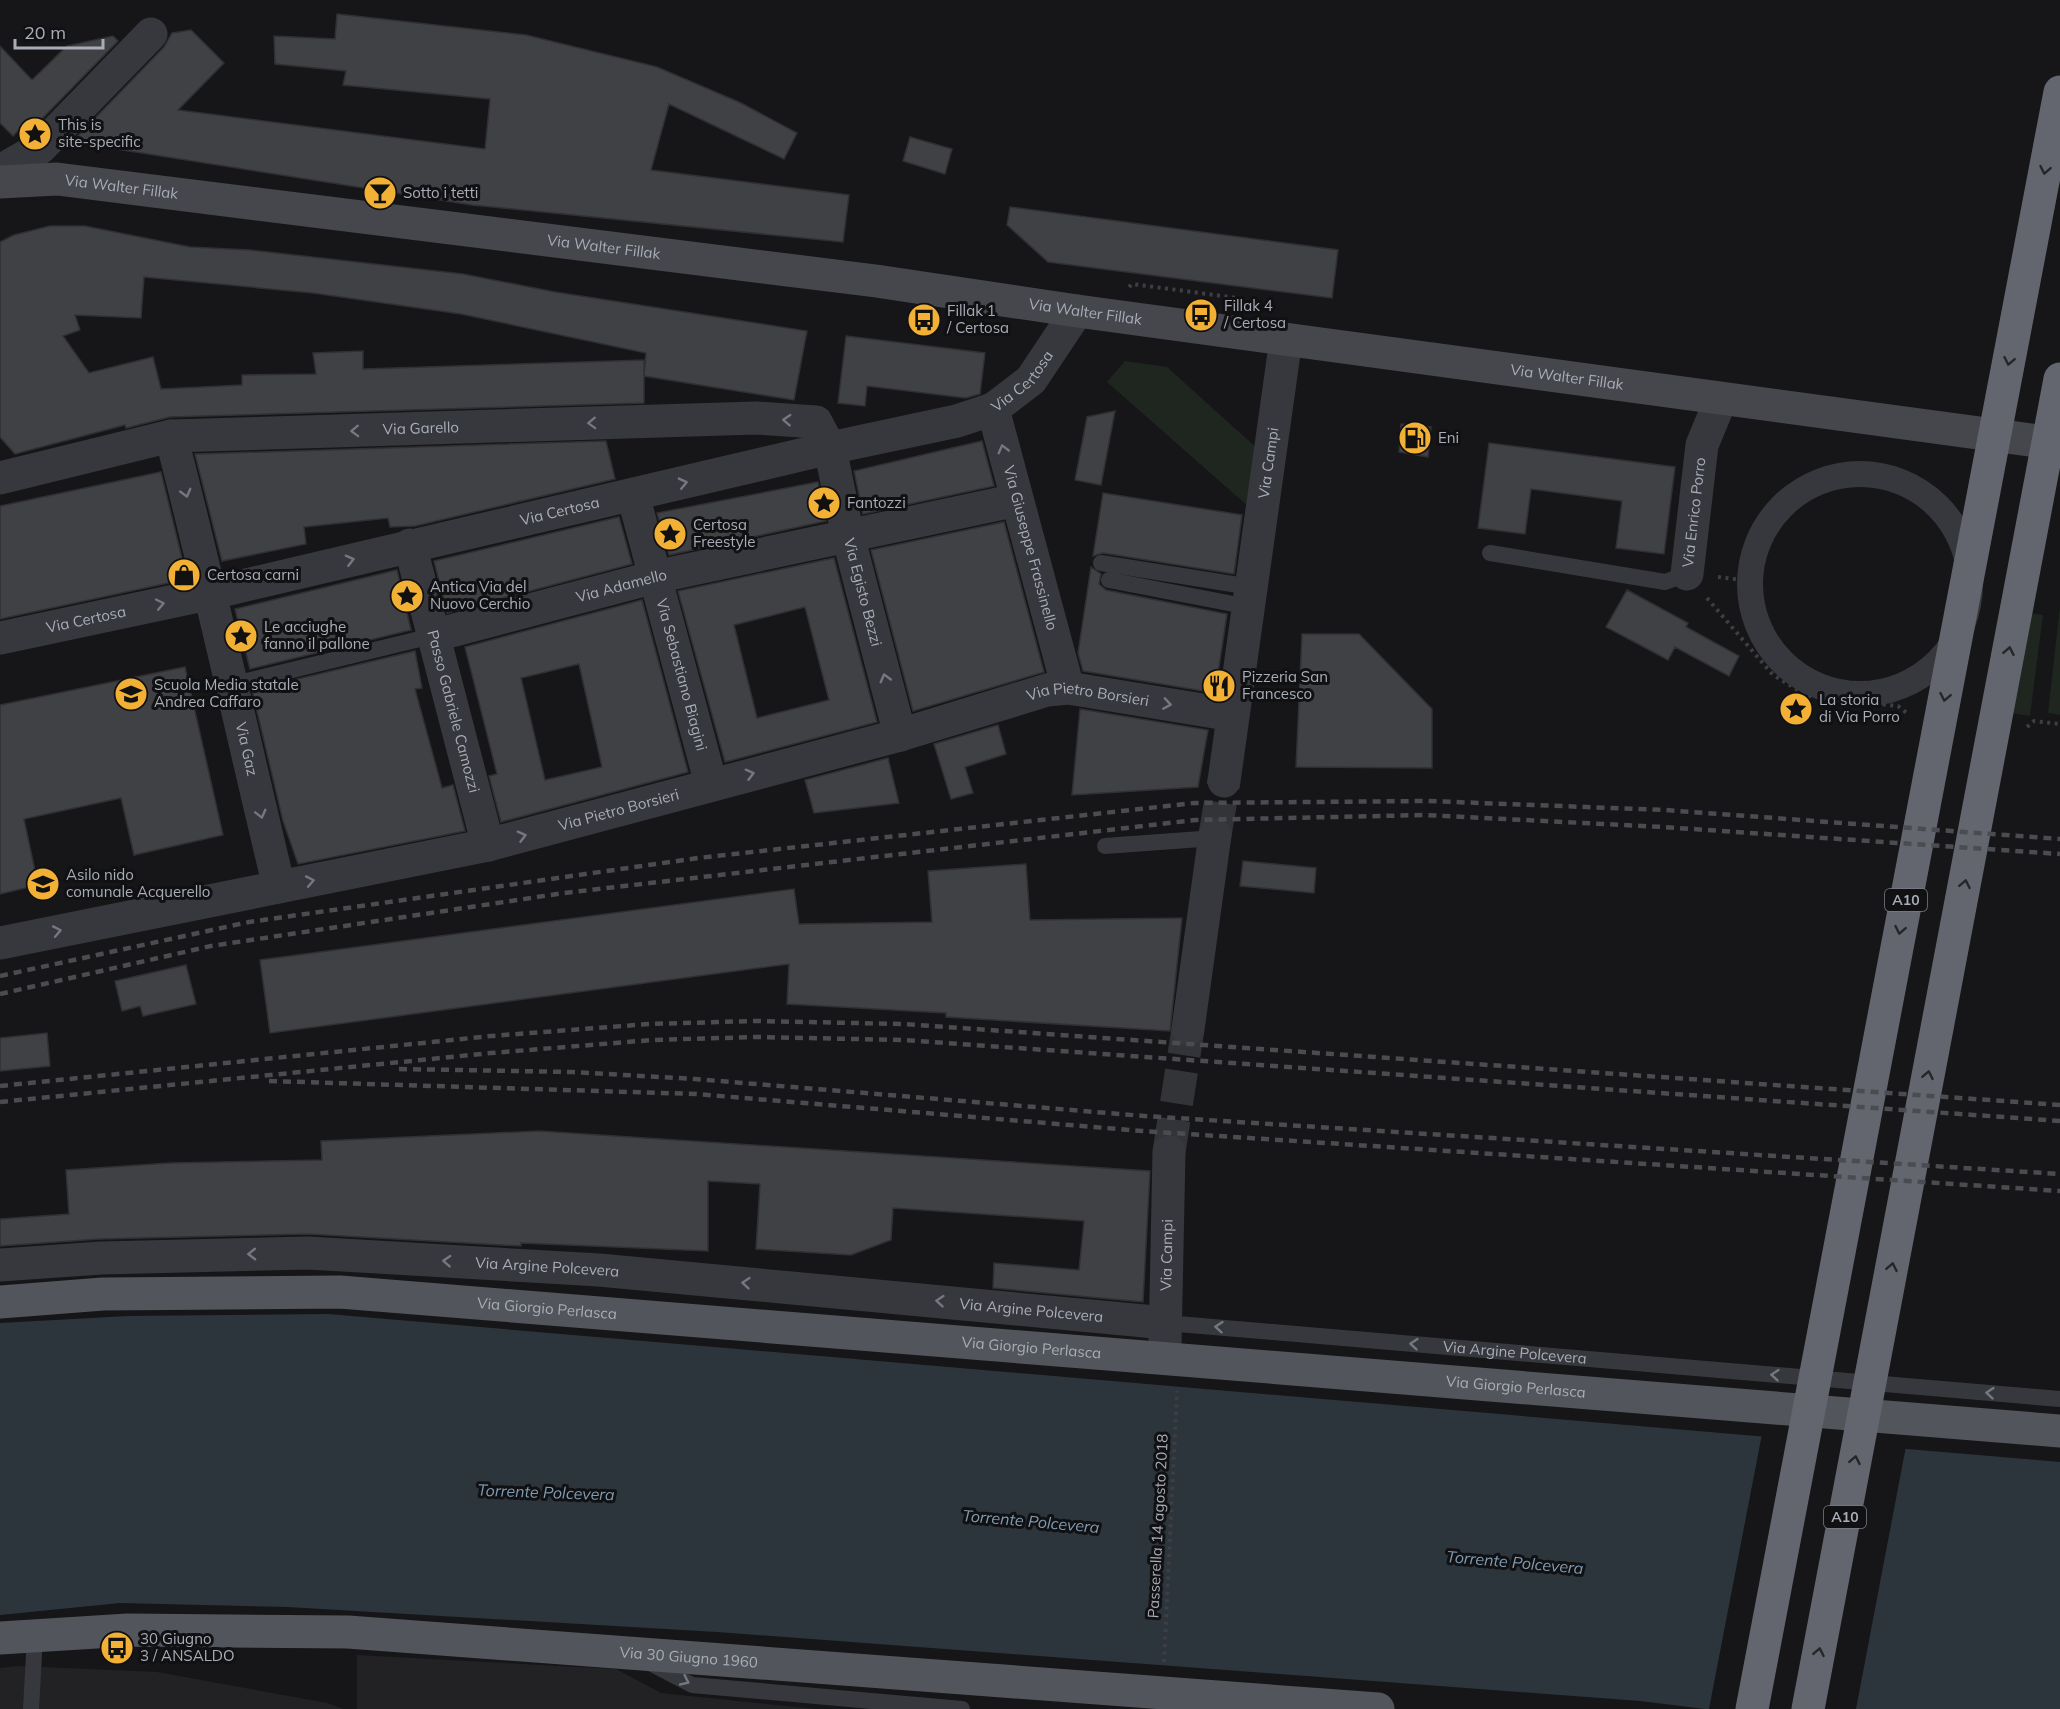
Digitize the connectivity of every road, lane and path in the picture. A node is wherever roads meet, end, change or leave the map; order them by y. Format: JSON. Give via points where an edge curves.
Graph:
{"nodes":[{"id":1,"x":150,"y":34,"type":"dead end"},
{"id":2,"x":2060,"y":92,"type":"edge"},
{"id":3,"x":0,"y":171,"type":"edge"},
{"id":4,"x":0,"y":182,"type":"edge"},
{"id":5,"x":1077,"y":311,"type":"junction"},
{"id":6,"x":1286,"y":339,"type":"junction"},
{"id":7,"x":2060,"y":379,"type":"edge"},
{"id":8,"x":1721,"y":399,"type":"junction"},
{"id":9,"x":993,"y":409,"type":"junction"},
{"id":10,"x":171,"y":436,"type":"junction"},
{"id":11,"x":2060,"y":444,"type":"edge"},
{"id":12,"x":831,"y":448,"type":"junction"},
{"id":13,"x":0,"y":478,"type":"edge"},
{"id":14,"x":633,"y":495,"type":"junction"},
{"id":15,"x":1017,"y":500,"type":"junction"},
{"id":16,"x":848,"y":536,"type":"junction"},
{"id":17,"x":411,"y":545,"type":"junction"},
{"id":18,"x":1490,"y":553,"type":"dead end"},
{"id":19,"x":1101,"y":563,"type":"dead end"},
{"id":20,"x":1688,"y":574,"type":"junction"},
{"id":21,"x":655,"y":577,"type":"junction"},
{"id":22,"x":1109,"y":580,"type":"dead end"},
{"id":23,"x":212,"y":593,"type":"junction"},
{"id":24,"x":1250,"y":597,"type":"junction"},
{"id":25,"x":432,"y":636,"type":"junction"},
{"id":26,"x":0,"y":638,"type":"edge"},
{"id":27,"x":1773,"y":653,"type":"joint"},
{"id":28,"x":230,"y":685,"type":"junction"},
{"id":29,"x":1068,"y":688,"type":"junction"},
{"id":30,"x":1233,"y":715,"type":"junction"},
{"id":31,"x":1914,"y":720,"type":"dead end"},
{"id":32,"x":2060,"y":724,"type":"edge"},
{"id":33,"x":2019,"y":734,"type":"dead end"},
{"id":34,"x":900,"y":735,"type":"junction"},
{"id":35,"x":1224,"y":781,"type":"tunnel mouth"},
{"id":36,"x":711,"y":784,"type":"junction"},
{"id":37,"x":1215,"y":837,"type":"joint"},
{"id":38,"x":488,"y":845,"type":"junction"},
{"id":39,"x":1105,"y":846,"type":"dead end"},
{"id":40,"x":279,"y":887,"type":"junction"},
{"id":41,"x":0,"y":943,"type":"edge"},
{"id":42,"x":1188,"y":1029,"type":"tunnel mouth"},
{"id":43,"x":1169,"y":1152,"type":"tunnel mouth"},
{"id":44,"x":0,"y":1265,"type":"edge"},
{"id":45,"x":0,"y":1302,"type":"edge"},
{"id":46,"x":1166,"y":1323,"type":"junction"},
{"id":47,"x":1171,"y":1370,"type":"junction"},
{"id":48,"x":2060,"y":1399,"type":"edge"},
{"id":49,"x":2060,"y":1431,"type":"edge"},
{"id":50,"x":35,"y":1636,"type":"junction"},
{"id":51,"x":0,"y":1638,"type":"edge"},
{"id":52,"x":634,"y":1654,"type":"junction"},
{"id":53,"x":1160,"y":1692,"type":"edge"},
{"id":54,"x":31,"y":1709,"type":"edge"},
{"id":55,"x":962,"y":1709,"type":"edge"},
{"id":56,"x":1378,"y":1709,"type":"edge"},
{"id":57,"x":1752,"y":1709,"type":"edge"},
{"id":58,"x":1808,"y":1709,"type":"edge"}],
"edges":[{"from":1,"to":3,"type":"street","via":[[40,148]]},
{"from":2,"to":57,"type":"highway","number":"A10","one_way":true},
{"from":4,"to":5,"type":"main road","name":"Via Walter Fillak","via":[[57,179],[876,281]]},
{"from":5,"to":6,"type":"main road","name":"Via Walter Fillak"},
{"from":5,"to":9,"type":"street","name":"Via Certosa","via":[[1031,380]]},
{"from":6,"to":8,"type":"main road","name":"Via Walter Fillak"},
{"from":6,"to":24,"type":"street","name":"Via Campi"},
{"from":58,"to":7,"type":"highway","number":"A10","one_way":true},
{"from":8,"to":11,"type":"main road","name":"Via Walter Fillak"},
{"from":8,"to":20,"type":"street","name":"Via Enrico Porro","via":[[1702,445]]},
{"from":9,"to":12,"type":"street","name":"Via Certosa","via":[[957,421]]},
{"from":15,"to":9,"type":"street","name":"Via Giuseppe Frassinello","one_way":true},
{"from":12,"to":10,"type":"street","name":"Via Garello","one_way":true,"via":[[816,422],[756,418]]},
{"from":10,"to":13,"type":"street","name":"Via Garello"},
{"from":10,"to":23,"type":"street","name":"Via Gaz","one_way":true},
{"from":14,"to":12,"type":"street","name":"Via Certosa","one_way":true},
{"from":12,"to":16,"type":"street","name":"Via Egisto Bezzi"},
{"from":14,"to":17,"type":"street","name":"Via Certosa"},
{"from":14,"to":21,"type":"street","name":"Via Sebastiano Biagini"},
{"from":15,"to":16,"type":"street","name":"Via Adamello"},
{"from":15,"to":29,"type":"street","name":"Via Giuseppe Frassinello"},
{"from":16,"to":21,"type":"street","name":"Via Adamello"},
{"from":34,"to":16,"type":"street","name":"Via Egisto Bezzi","one_way":true},
{"from":23,"to":17,"type":"street","name":"Via Certosa","one_way":true},
{"from":17,"to":25,"type":"street","name":"Passo Gabriele Camozzi"},
{"from":18,"to":20,"type":"lane","name":"Via Enrico Porro","via":[[1665,582]]},
{"from":19,"to":24,"type":"lane"},
{"from":20,"to":31,"type":"path","via":[[1773,675],[1808,696],[1898,706]]},
{"from":21,"to":25,"type":"street","name":"Via Adamello"},
{"from":21,"to":36,"type":"street","name":"Via Sebastiano Biagini"},
{"from":22,"to":24,"type":"lane"},
{"from":26,"to":23,"type":"street","name":"Via Certosa","one_way":true},
{"from":23,"to":28,"type":"street","name":"Via Gaz"},
{"from":24,"to":30,"type":"street","name":"Via Campi"},
{"from":25,"to":28,"type":"lane","name":"Via Adamello"},
{"from":25,"to":38,"type":"street","name":"Passo Gabriele Camozzi"},
{"from":27,"to":27,"type":"street","via":[[1755,622],[1749,588],[1753,554],[1767,522],[1791,497],[1822,480],[1856,473],[1890,477],[1922,492],[1947,516],[1964,546],[1970,580],[1967,615],[1952,647],[1928,672],[1898,689],[1864,696],[1829,692],[1798,677]]},
{"from":28,"to":40,"type":"street","name":"Via Gaz","one_way":true},
{"from":29,"to":30,"type":"street","name":"Via Pietro Borsieri","one_way":true},
{"from":29,"to":34,"type":"street","name":"Via Pietro Borsieri","via":[[1047,690]]},
{"from":30,"to":35,"type":"street","name":"Via Campi"},
{"from":32,"to":33,"type":"path","via":[[2034,721]]},
{"from":36,"to":34,"type":"street","name":"Via Pietro Borsieri","one_way":true},
{"from":38,"to":36,"type":"street","name":"Via Pietro Borsieri","one_way":true},
{"from":37,"to":39,"type":"lane"},
{"from":37,"to":42,"type":"street"},
{"from":40,"to":38,"type":"street","name":"Via Pietro Borsieri","one_way":true},
{"from":41,"to":40,"type":"street","name":"Via Pietro Borsieri","one_way":true},
{"from":43,"to":46,"type":"street","name":"Via Campi"},
{"from":46,"to":44,"type":"street","name":"Via Argine Polcevera","one_way":true,"via":[[599,1270],[308,1253],[101,1258]]},
{"from":45,"to":47,"type":"main road","name":"Via Giorgio Perlasca","via":[[103,1294],[340,1292]]},
{"from":46,"to":47,"type":"street","name":"Via Campi"},
{"from":48,"to":46,"type":"lane","name":"Via Argine Polcevera","one_way":true},
{"from":47,"to":49,"type":"main road","name":"Via Giorgio Perlasca"},
{"from":47,"to":53,"type":"path","name":"Passerella 14 agosto 2018"},
{"from":50,"to":51,"type":"main road","name":"Via 30 Giugno 1960"},
{"from":50,"to":52,"type":"main road","name":"Via 30 Giugno 1960","via":[[128,1630],[348,1632]]},
{"from":50,"to":54,"type":"lane"},
{"from":52,"to":53,"type":"main road","name":"Via 30 Giugno 1960"},
{"from":52,"to":55,"type":"lane","one_way":true,"via":[[692,1685]]},
{"from":53,"to":56,"type":"main road","name":"Via 30 Giugno 1960"}]}
